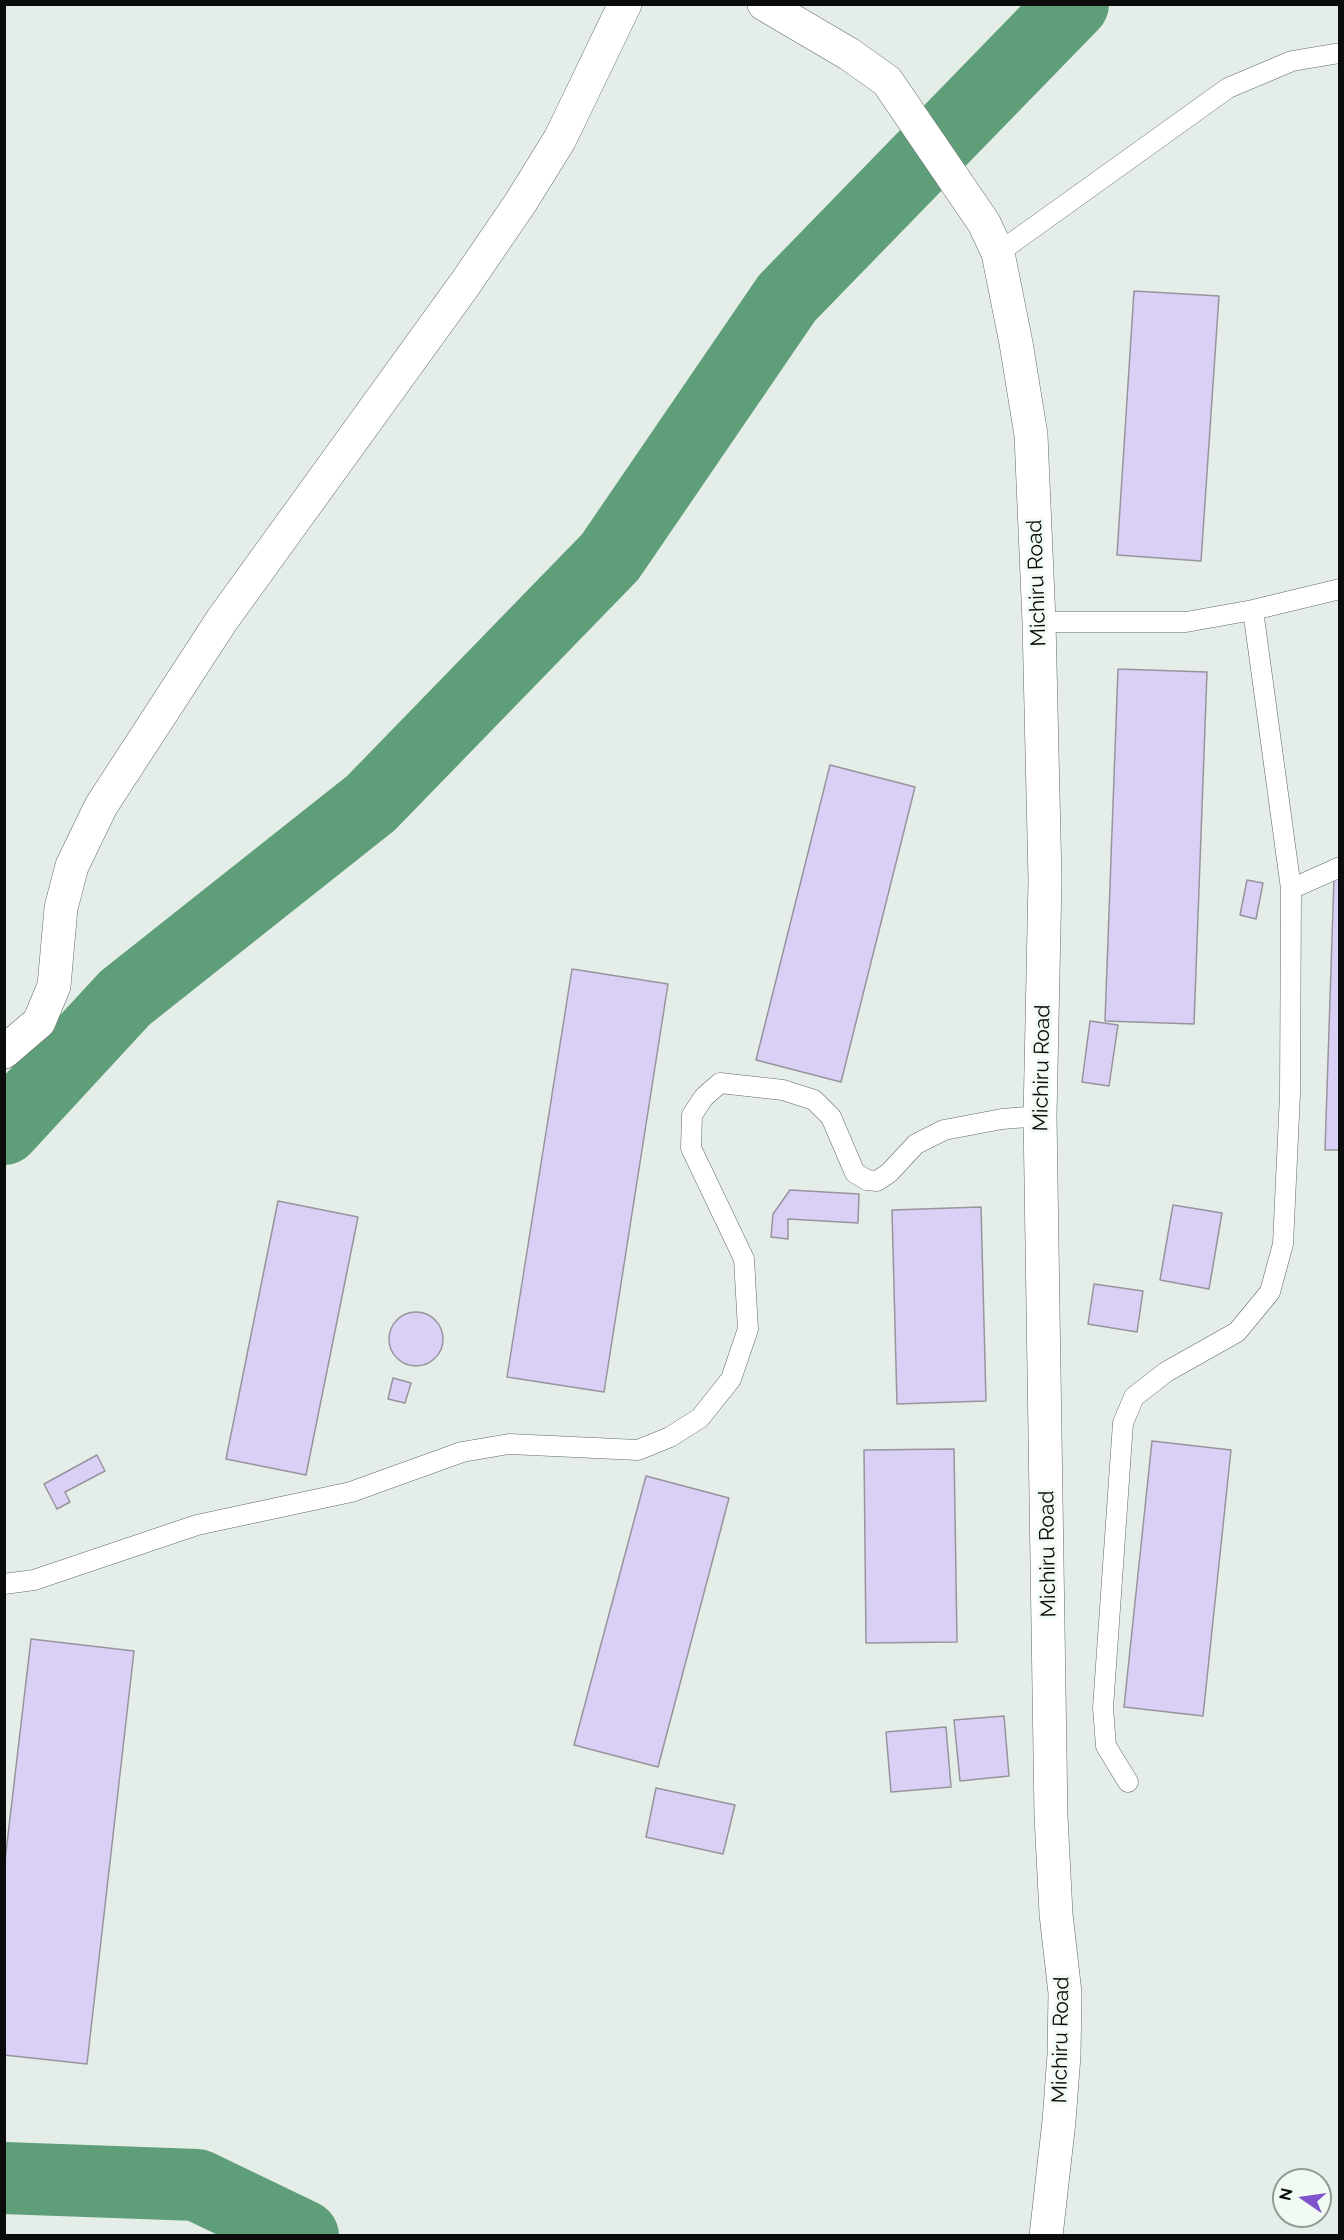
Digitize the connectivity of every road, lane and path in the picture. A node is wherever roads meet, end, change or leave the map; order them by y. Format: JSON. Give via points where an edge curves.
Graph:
{"nodes":[{"id":1,"x":625,"y":4,"type":"edge"},
{"id":2,"x":764,"y":4,"type":"edge"},
{"id":3,"x":1340,"y":53,"type":"edge"},
{"id":4,"x":998,"y":253,"type":"junction"},
{"id":5,"x":1340,"y":589,"type":"edge"},
{"id":6,"x":1253,"y":610,"type":"junction"},
{"id":7,"x":1039,"y":622,"type":"junction"},
{"id":8,"x":1340,"y":867,"type":"edge"},
{"id":9,"x":1291,"y":889,"type":"junction"},
{"id":10,"x":4,"y":1052,"type":"edge"},
{"id":11,"x":1040,"y":1116,"type":"junction"},
{"id":12,"x":4,"y":1584,"type":"edge"},
{"id":13,"x":1128,"y":1782,"type":"dead end"},
{"id":14,"x":1046,"y":2235,"type":"edge"}],
"edges":[{"from":1,"to":10,"type":"street","via":[[560,139],[521,202],[222,620],[101,806],[72,866],[61,908],[54,986],[39,1022]]},
{"from":2,"to":4,"type":"street","name":"Michiru Road","via":[[887,81],[984,223]]},
{"from":3,"to":4,"type":"lane","via":[[1292,61],[1228,88]]},
{"from":4,"to":7,"type":"street","name":"Michiru Road","via":[[1030,435]]},
{"from":5,"to":6,"type":"lane"},
{"from":6,"to":7,"type":"lane","via":[[1186,622]]},
{"from":6,"to":9,"type":"lane"},
{"from":7,"to":11,"type":"street","name":"Michiru Road","via":[[1045,880]]},
{"from":8,"to":9,"type":"lane"},
{"from":9,"to":13,"type":"lane","via":[[1290,1094],[1283,1244],[1270,1293],[1237,1332],[1166,1372],[1134,1397],[1123,1423],[1102,1708],[1106,1746]]},
{"from":11,"to":12,"type":"lane","via":[[944,1130],[916,1144],[877,1181],[867,1180],[855,1173],[831,1117],[814,1100],[783,1090],[720,1083],[692,1115],[691,1148],[744,1259],[748,1329],[731,1379],[700,1418],[670,1437],[638,1450],[509,1444],[462,1452],[351,1492],[197,1525],[34,1580]]},
{"from":11,"to":14,"type":"street","name":"Michiru Road","via":[[1051,1816],[1065,1993],[1059,2121]]}]}
